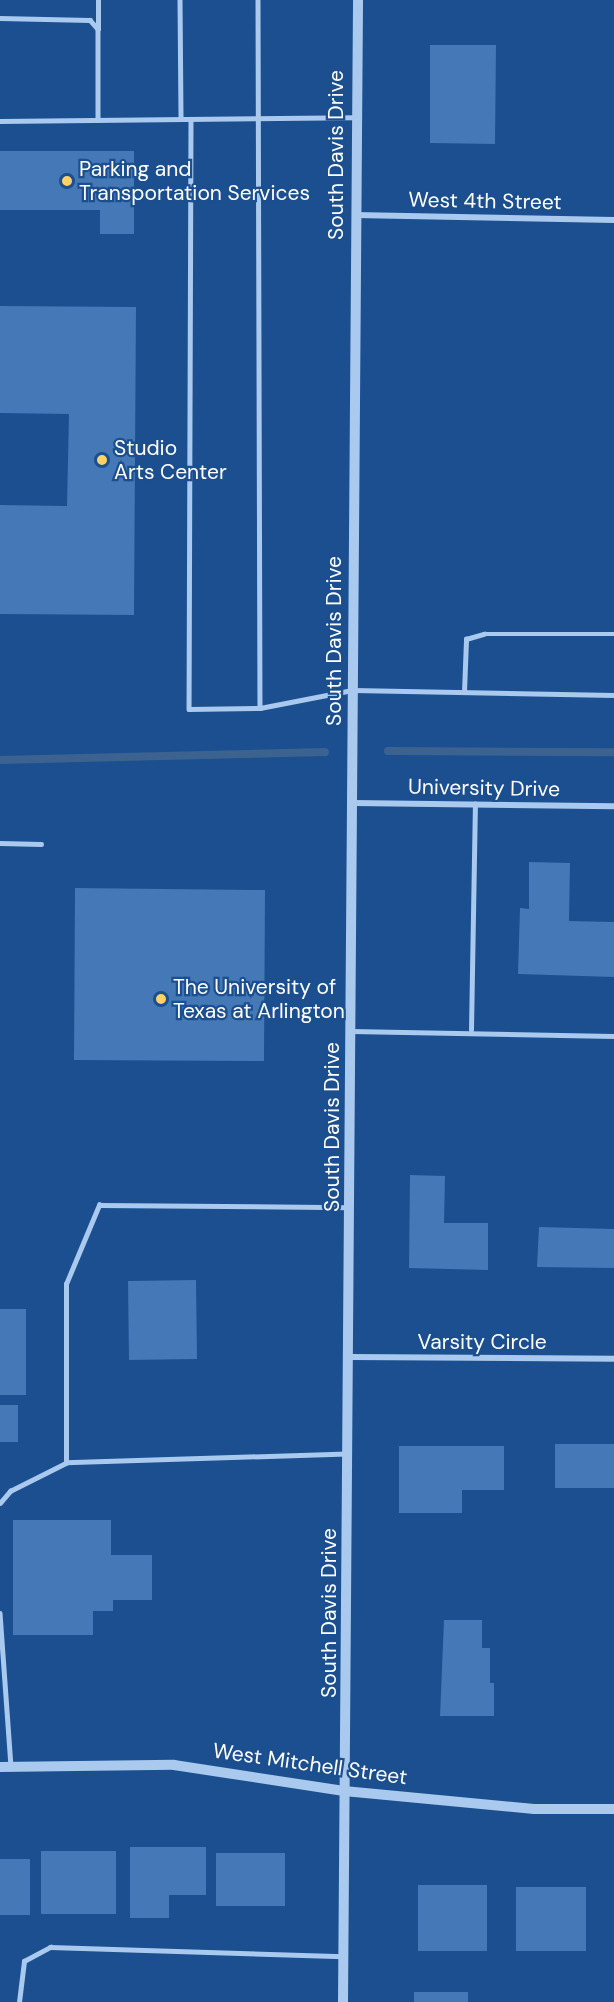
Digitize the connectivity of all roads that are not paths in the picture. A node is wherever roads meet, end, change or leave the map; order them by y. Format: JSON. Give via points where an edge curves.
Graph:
{"nodes":[{"id":1,"x":98,"y":0,"type":"edge"},
{"id":2,"x":180,"y":0,"type":"edge"},
{"id":3,"x":258,"y":0,"type":"edge"},
{"id":4,"x":358,"y":0,"type":"edge"},
{"id":5,"x":0,"y":18,"type":"edge"},
{"id":6,"x":98,"y":29,"type":"junction"},
{"id":7,"x":354,"y":117,"type":"junction"},
{"id":8,"x":181,"y":119,"type":"junction"},
{"id":9,"x":191,"y":119,"type":"junction"},
{"id":10,"x":258,"y":119,"type":"junction"},
{"id":11,"x":98,"y":120,"type":"junction"},
{"id":12,"x":0,"y":121,"type":"edge"},
{"id":13,"x":355,"y":215,"type":"junction"},
{"id":14,"x":614,"y":220,"type":"edge"},
{"id":15,"x":614,"y":634,"type":"edge"},
{"id":16,"x":353,"y":690,"type":"junction"},
{"id":17,"x":464,"y":692,"type":"junction"},
{"id":18,"x":614,"y":694,"type":"edge"},
{"id":19,"x":260,"y":708,"type":"junction"},
{"id":20,"x":353,"y":803,"type":"junction"},
{"id":21,"x":475,"y":804,"type":"junction"},
{"id":22,"x":614,"y":806,"type":"edge"},
{"id":23,"x":0,"y":843,"type":"edge"},
{"id":24,"x":40,"y":844,"type":"dead end"},
{"id":25,"x":471,"y":1030,"type":"junction"},
{"id":26,"x":351,"y":1031,"type":"junction"},
{"id":27,"x":614,"y":1036,"type":"edge"},
{"id":28,"x":351,"y":1207,"type":"junction"},
{"id":29,"x":350,"y":1357,"type":"junction"},
{"id":30,"x":614,"y":1359,"type":"edge"},
{"id":31,"x":350,"y":1454,"type":"junction"},
{"id":32,"x":66,"y":1462,"type":"junction"},
{"id":33,"x":0,"y":1503,"type":"edge"},
{"id":34,"x":0,"y":1613,"type":"edge"},
{"id":35,"x":5,"y":1767,"type":"edge"},
{"id":36,"x":344,"y":1791,"type":"junction"},
{"id":37,"x":614,"y":1809,"type":"edge"},
{"id":38,"x":343,"y":1956,"type":"junction"},
{"id":39,"x":19,"y":2002,"type":"edge"},
{"id":40,"x":343,"y":2002,"type":"edge"}],
"edges":[{"from":1,"to":6,"type":"lane"},
{"from":2,"to":8,"type":"lane"},
{"from":3,"to":10,"type":"lane"},
{"from":4,"to":7,"type":"street","name":"South Davis Drive"},
{"from":5,"to":6,"type":"lane","via":[[90,20]]},
{"from":6,"to":11,"type":"lane"},
{"from":7,"to":10,"type":"lane"},
{"from":7,"to":13,"type":"street","name":"South Davis Drive"},
{"from":8,"to":9,"type":"lane"},
{"from":8,"to":11,"type":"lane"},
{"from":9,"to":10,"type":"lane"},
{"from":9,"to":19,"type":"lane","via":[[189,709]]},
{"from":10,"to":19,"type":"lane"},
{"from":11,"to":12,"type":"lane"},
{"from":13,"to":14,"type":"street","name":"West 4th Street"},
{"from":13,"to":16,"type":"street","name":"South Davis Drive"},
{"from":15,"to":17,"type":"lane","via":[[484,634],[466,639]]},
{"from":16,"to":17,"type":"lane"},
{"from":16,"to":19,"type":"lane"},
{"from":16,"to":20,"type":"street","name":"South Davis Drive"},
{"from":17,"to":18,"type":"lane"},
{"from":20,"to":21,"type":"street","name":"University Drive"},
{"from":20,"to":26,"type":"street","name":"South Davis Drive"},
{"from":21,"to":22,"type":"street","name":"University Drive"},
{"from":21,"to":25,"type":"lane"},
{"from":23,"to":24,"type":"lane"},
{"from":25,"to":26,"type":"lane"},
{"from":25,"to":27,"type":"lane"},
{"from":26,"to":28,"type":"street","name":"South Davis Drive"},
{"from":28,"to":29,"type":"street","name":"South Davis Drive"},
{"from":28,"to":32,"type":"lane","via":[[99,1205],[66,1284]]},
{"from":29,"to":30,"type":"street","name":"Varsity Circle"},
{"from":29,"to":31,"type":"street","name":"South Davis Drive"},
{"from":31,"to":32,"type":"lane"},
{"from":31,"to":36,"type":"street","name":"South Davis Drive"},
{"from":32,"to":33,"type":"lane","via":[[10,1491]]},
{"from":34,"to":35,"type":"lane"},
{"from":35,"to":36,"type":"street","name":"West Mitchell Street","via":[[174,1765]]},
{"from":36,"to":37,"type":"street","name":"West Mitchell Street","via":[[534,1809]]},
{"from":36,"to":38,"type":"street","name":"South Davis Drive"},
{"from":38,"to":39,"type":"lane","via":[[50,1947],[24,1961]]},
{"from":38,"to":40,"type":"street","name":"South Davis Drive"}]}
